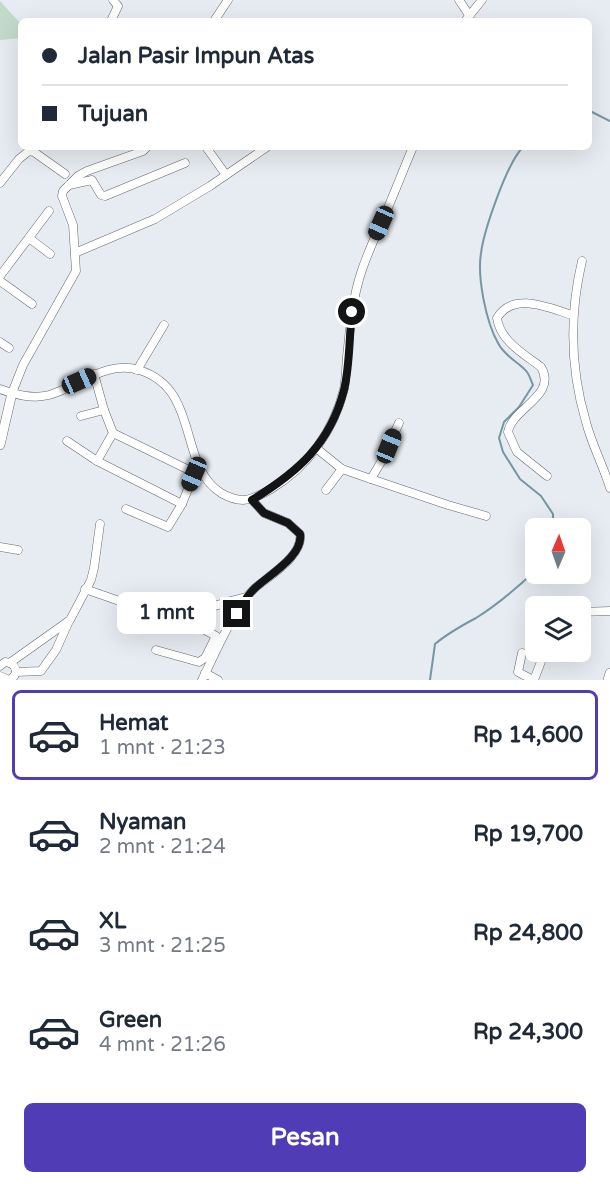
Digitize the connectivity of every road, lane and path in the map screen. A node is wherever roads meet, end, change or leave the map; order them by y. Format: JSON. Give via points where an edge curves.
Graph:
{"nodes":[{"id":1,"x":113,"y":0,"type":"edge"},
{"id":2,"x":228,"y":0,"type":"edge"},
{"id":3,"x":459,"y":0,"type":"edge"},
{"id":4,"x":482,"y":0,"type":"edge"},
{"id":5,"x":112,"y":18,"type":"edge"},
{"id":6,"x":216,"y":18,"type":"edge"},
{"id":7,"x":467,"y":18,"type":"edge"},
{"id":8,"x":144,"y":150,"type":"edge"},
{"id":9,"x":208,"y":150,"type":"edge"},
{"id":10,"x":260,"y":150,"type":"edge"},
{"id":11,"x":412,"y":150,"type":"edge"},
{"id":12,"x":184,"y":163,"type":"dead end"},
{"id":13,"x":65,"y":174,"type":"dead end"},
{"id":14,"x":226,"y":175,"type":"junction"},
{"id":15,"x":0,"y":183,"type":"edge"},
{"id":16,"x":67,"y":186,"type":"junction"},
{"id":17,"x":49,"y":211,"type":"dead end"},
{"id":18,"x":29,"y":238,"type":"junction"},
{"id":19,"x":75,"y":253,"type":"junction"},
{"id":20,"x":50,"y":254,"type":"dead end"},
{"id":21,"x":582,"y":261,"type":"dead end"},
{"id":22,"x":0,"y":276,"type":"edge"},
{"id":23,"x":0,"y":281,"type":"edge"},
{"id":24,"x":32,"y":304,"type":"dead end"},
{"id":25,"x":572,"y":315,"type":"junction"},
{"id":26,"x":164,"y":325,"type":"dead end"},
{"id":27,"x":0,"y":342,"type":"edge"},
{"id":28,"x":9,"y":348,"type":"dead end"},
{"id":29,"x":136,"y":370,"type":"junction"},
{"id":30,"x":94,"y":374,"type":"junction"},
{"id":31,"x":0,"y":389,"type":"edge"},
{"id":32,"x":12,"y":393,"type":"junction"},
{"id":33,"x":104,"y":410,"type":"junction"},
{"id":34,"x":81,"y":417,"type":"dead end"},
{"id":35,"x":2,"y":423,"type":"edge"},
{"id":36,"x":399,"y":423,"type":"dead end"},
{"id":37,"x":113,"y":433,"type":"junction"},
{"id":38,"x":68,"y":441,"type":"dead end"},
{"id":39,"x":0,"y":445,"type":"edge"},
{"id":40,"x":316,"y":448,"type":"junction"},
{"id":41,"x":97,"y":461,"type":"junction"},
{"id":42,"x":342,"y":469,"type":"junction"},
{"id":43,"x":547,"y":476,"type":"dead end"},
{"id":44,"x":371,"y":479,"type":"junction"},
{"id":45,"x":610,"y":488,"type":"edge"},
{"id":46,"x":326,"y":490,"type":"dead end"},
{"id":47,"x":252,"y":500,"type":"junction"},
{"id":48,"x":182,"y":504,"type":"junction"},
{"id":49,"x":126,"y":509,"type":"dead end"},
{"id":50,"x":486,"y":516,"type":"dead end"},
{"id":51,"x":100,"y":524,"type":"dead end"},
{"id":52,"x":0,"y":547,"type":"edge"},
{"id":53,"x":18,"y":550,"type":"dead end"},
{"id":54,"x":85,"y":589,"type":"junction"},
{"id":55,"x":247,"y":597,"type":"junction"},
{"id":56,"x":610,"y":611,"type":"edge"},
{"id":57,"x":591,"y":612,"type":"edge"},
{"id":58,"x":184,"y":619,"type":"junction"},
{"id":59,"x":70,"y":620,"type":"junction"},
{"id":60,"x":156,"y":650,"type":"dead end"},
{"id":61,"x":522,"y":653,"type":"dead end"},
{"id":62,"x":11,"y":662,"type":"junction"},
{"id":63,"x":540,"y":662,"type":"edge"},
{"id":64,"x":0,"y":664,"type":"edge"},
{"id":65,"x":41,"y":671,"type":"junction"},
{"id":66,"x":16,"y":672,"type":"junction"},
{"id":67,"x":610,"y":673,"type":"edge"},
{"id":68,"x":0,"y":676,"type":"edge"},
{"id":69,"x":204,"y":677,"type":"edge"},
{"id":70,"x":37,"y":680,"type":"edge"},
{"id":71,"x":218,"y":680,"type":"edge"},
{"id":72,"x":533,"y":680,"type":"edge"},
{"id":73,"x":608,"y":680,"type":"edge"}],
"edges":[{"from":1,"to":5,"type":"street","via":[[118,6]]},
{"from":2,"to":6,"type":"street"},
{"from":3,"to":7,"type":"street"},
{"from":4,"to":7,"type":"street"},
{"from":8,"to":16,"type":"street","via":[[87,171]]},
{"from":9,"to":14,"type":"street"},
{"from":10,"to":14,"type":"street"},
{"from":11,"to":40,"type":"street","via":[[361,273],[352,312],[344,388],[332,424]]},
{"from":12,"to":16,"type":"street","via":[[105,196],[92,180]]},
{"from":13,"to":15,"type":"street","via":[[29,151]]},
{"from":14,"to":19,"type":"street","via":[[155,219]]},
{"from":16,"to":19,"type":"street","via":[[62,196],[72,219]]},
{"from":17,"to":18,"type":"street"},
{"from":18,"to":20,"type":"street"},
{"from":18,"to":22,"type":"street"},
{"from":19,"to":32,"type":"street","via":[[76,271],[23,365]]},
{"from":21,"to":25,"type":"street"},
{"from":23,"to":24,"type":"street"},
{"from":25,"to":43,"type":"street","via":[[523,303],[509,306],[497,318],[500,332],[541,367],[546,378],[536,399],[512,419],[508,432],[517,452]]},
{"from":25,"to":45,"type":"street","via":[[577,385],[586,423]]},
{"from":26,"to":29,"type":"street"},
{"from":27,"to":28,"type":"street"},
{"from":29,"to":30,"type":"street"},
{"from":29,"to":47,"type":"street","via":[[159,381],[171,393],[210,483],[230,498]]},
{"from":30,"to":32,"type":"street","via":[[48,395]]},
{"from":30,"to":33,"type":"street"},
{"from":31,"to":32,"type":"street"},
{"from":32,"to":35,"type":"street"},
{"from":33,"to":34,"type":"street"},
{"from":33,"to":37,"type":"street"},
{"from":35,"to":39,"type":"street"},
{"from":36,"to":44,"type":"street"},
{"from":37,"to":41,"type":"street"},
{"from":37,"to":48,"type":"street","via":[[193,472]]},
{"from":38,"to":41,"type":"street"},
{"from":40,"to":42,"type":"street"},
{"from":40,"to":47,"type":"street","via":[[287,477]]},
{"from":41,"to":48,"type":"street"},
{"from":42,"to":44,"type":"street"},
{"from":42,"to":46,"type":"street"},
{"from":44,"to":50,"type":"street"},
{"from":47,"to":55,"type":"street","via":[[264,513],[288,523],[301,540],[292,555]]},
{"from":48,"to":49,"type":"street","via":[[168,527]]},
{"from":51,"to":54,"type":"street","via":[[94,568]]},
{"from":52,"to":53,"type":"street"},
{"from":54,"to":58,"type":"street"},
{"from":54,"to":59,"type":"street"},
{"from":55,"to":58,"type":"street"},
{"from":55,"to":69,"type":"street"},
{"from":56,"to":57,"type":"street"},
{"from":58,"to":60,"type":"street","via":[[216,636],[205,658],[196,663]]},
{"from":59,"to":62,"type":"street"},
{"from":59,"to":65,"type":"street"},
{"from":61,"to":72,"type":"street","via":[[518,672]]},
{"from":62,"to":64,"type":"street"},
{"from":62,"to":66,"type":"street"},
{"from":63,"to":72,"type":"street"},
{"from":65,"to":66,"type":"street"},
{"from":65,"to":70,"type":"street"},
{"from":66,"to":68,"type":"street","via":[[9,680]]},
{"from":67,"to":73,"type":"street"},
{"from":69,"to":71,"type":"street"}]}
